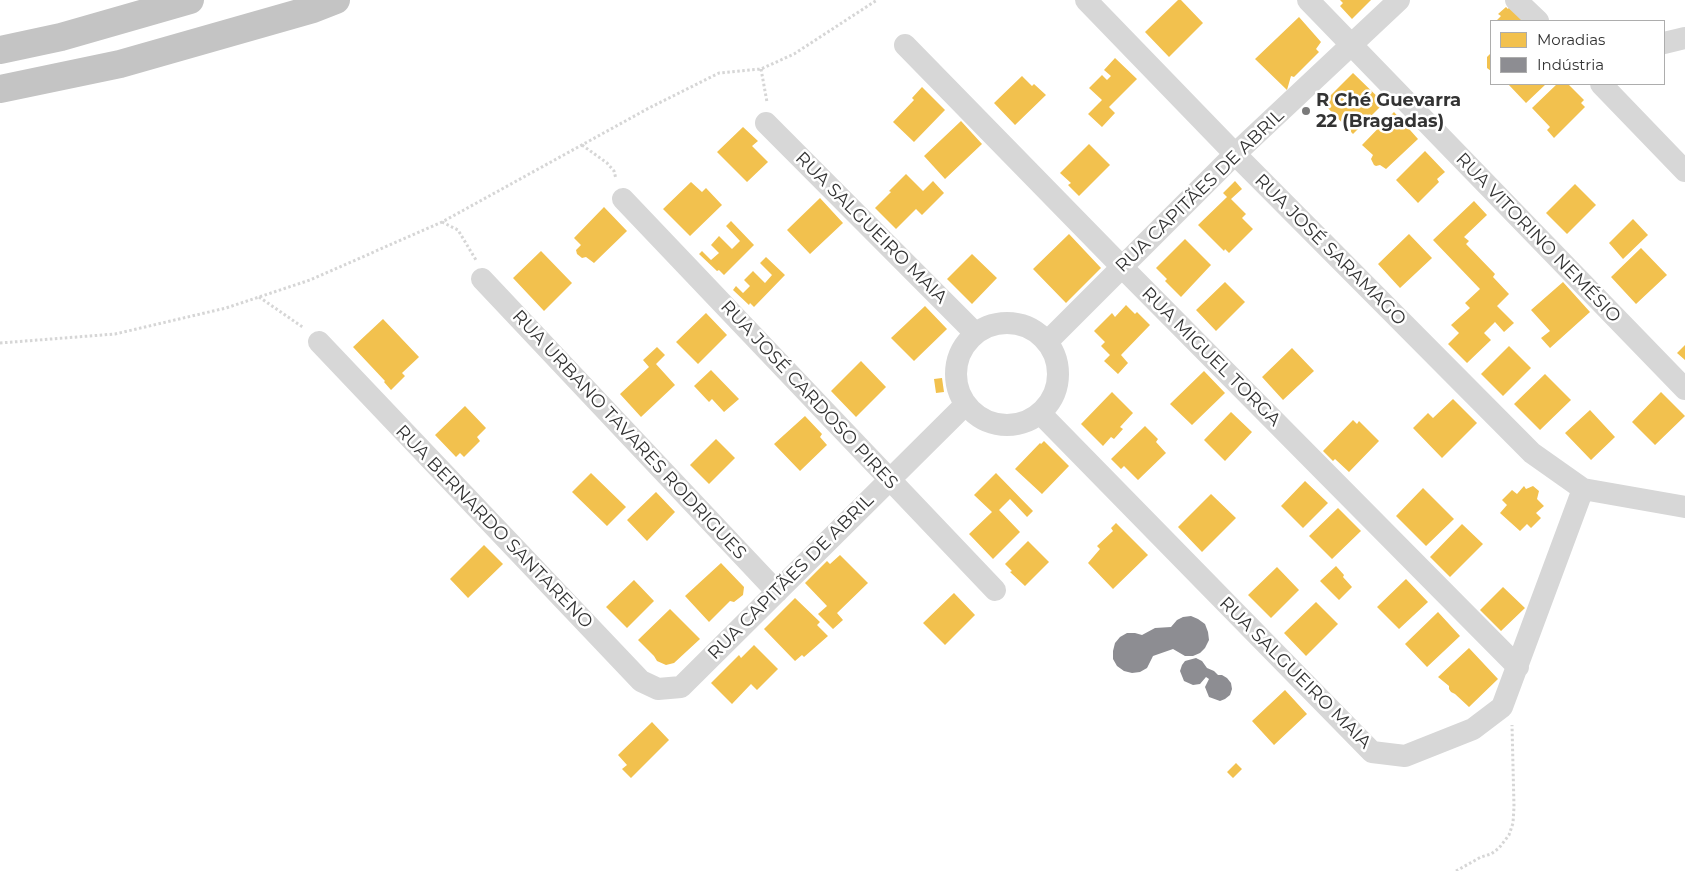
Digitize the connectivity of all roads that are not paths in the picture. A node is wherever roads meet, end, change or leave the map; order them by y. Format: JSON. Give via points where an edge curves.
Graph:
{"nodes":[{"id":1,"x":190,"y":0,"type":"edge"},
{"id":2,"x":336,"y":0,"type":"edge"},
{"id":3,"x":1086,"y":0,"type":"edge"},
{"id":4,"x":1308,"y":0,"type":"edge"},
{"id":5,"x":1399,"y":0,"type":"edge"},
{"id":6,"x":1516,"y":0,"type":"edge"},
{"id":7,"x":1537,"y":20,"type":"edge"},
{"id":8,"x":1685,"y":38,"type":"edge"},
{"id":9,"x":1665,"y":43,"type":"edge"},
{"id":10,"x":905,"y":45,"type":"dead end"},
{"id":11,"x":1351,"y":45,"type":"junction"},
{"id":12,"x":0,"y":50,"type":"edge"},
{"id":13,"x":1602,"y":85,"type":"edge"},
{"id":14,"x":0,"y":89,"type":"edge"},
{"id":15,"x":766,"y":123,"type":"road end"},
{"id":16,"x":1235,"y":154,"type":"junction"},
{"id":17,"x":1685,"y":171,"type":"edge"},
{"id":18,"x":623,"y":199,"type":"road end"},
{"id":19,"x":1122,"y":267,"type":"junction"},
{"id":20,"x":482,"y":279,"type":"road end"},
{"id":21,"x":975,"y":333,"type":"junction"},
{"id":22,"x":319,"y":342,"type":"road end"},
{"id":23,"x":1046,"y":342,"type":"junction"},
{"id":24,"x":1685,"y":389,"type":"edge"},
{"id":25,"x":966,"y":404,"type":"junction"},
{"id":26,"x":1040,"y":413,"type":"junction"},
{"id":27,"x":889,"y":480,"type":"junction"},
{"id":28,"x":1583,"y":490,"type":"junction"},
{"id":29,"x":1685,"y":507,"type":"edge"},
{"id":30,"x":995,"y":590,"type":"dead end"},
{"id":31,"x":777,"y":592,"type":"junction"},
{"id":32,"x":1518,"y":668,"type":"junction"},
{"id":33,"x":681,"y":687,"type":"joint"}],
"edges":[{"from":1,"to":12,"type":"highway","via":[[61,37]]},
{"from":2,"to":14,"type":"highway","via":[[120,64]]},
{"from":3,"to":16,"type":"street","name":"RUA JOSÉ SARAMAGO"},
{"from":4,"to":11,"type":"street","name":"RUA VITORINO NEMÉSIO"},
{"from":5,"to":11,"type":"street","name":"RUA CAPITÃES DE ABRIL"},
{"from":6,"to":7,"type":"street"},
{"from":8,"to":9,"type":"street"},
{"from":10,"to":19,"type":"street","name":"RUA MIGUEL TORGA"},
{"from":11,"to":16,"type":"street","name":"RUA CAPITÃES DE ABRIL"},
{"from":11,"to":24,"type":"street","name":"RUA VITORINO NEMÉSIO"},
{"from":13,"to":17,"type":"street"},
{"from":15,"to":21,"type":"street","name":"RUA SALGUEIRO MAIA"},
{"from":16,"to":19,"type":"street","name":"RUA CAPITÃES DE ABRIL"},
{"from":16,"to":28,"type":"street","name":"RUA JOSÉ SARAMAGO","via":[[1532,453]]},
{"from":18,"to":27,"type":"street","name":"RUA JOSÉ CARDOSO PIRES"},
{"from":19,"to":23,"type":"street","name":"RUA CAPITÃES DE ABRIL"},
{"from":19,"to":32,"type":"street","name":"RUA MIGUEL TORGA"},
{"from":20,"to":31,"type":"street","name":"RUA URBANO TAVARES RODRIGUES"},
{"from":21,"to":23,"type":"street","via":[[1004,323],[1020,324],[1035,331]]},
{"from":21,"to":25,"type":"street","via":[[964,345],[956,374],[958,390]]},
{"from":22,"to":33,"type":"street","name":"RUA BERNARDO SANTARENO","via":[[641,681],[658,689]]},
{"from":23,"to":26,"type":"street","via":[[1055,356],[1057,387]]},
{"from":25,"to":26,"type":"street","via":[[975,414],[1001,425],[1021,423]]},
{"from":25,"to":27,"type":"street","name":"RUA CAPITÃES DE ABRIL"},
{"from":26,"to":32,"type":"street","name":"RUA SALGUEIRO MAIA","via":[[1372,752],[1405,756],[1473,729],[1502,708]]},
{"from":27,"to":30,"type":"street","name":"RUA JOSÉ CARDOSO PIRES"},
{"from":27,"to":31,"type":"street","name":"RUA CAPITÃES DE ABRIL"},
{"from":28,"to":29,"type":"street"},
{"from":28,"to":32,"type":"street","name":"RUA SALGUEIRO MAIA"},
{"from":31,"to":33,"type":"street","name":"RUA CAPITÃES DE ABRIL"}]}
